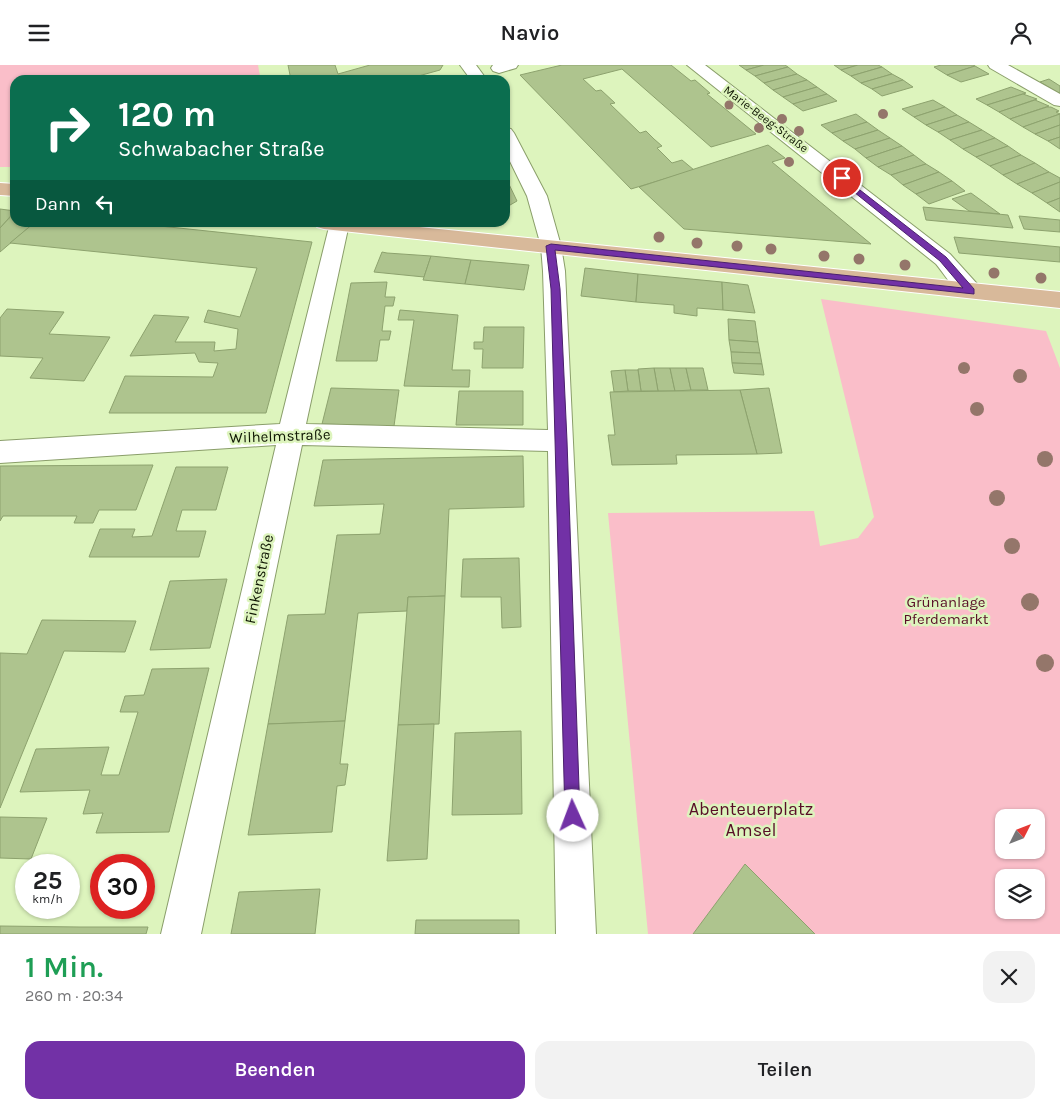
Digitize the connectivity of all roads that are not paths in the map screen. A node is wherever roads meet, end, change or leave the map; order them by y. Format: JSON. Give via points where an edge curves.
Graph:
{"nodes":[{"id":1,"x":695,"y":65,"type":"edge"},
{"id":2,"x":996,"y":65,"type":"edge"},
{"id":3,"x":1060,"y":101,"type":"edge"},
{"id":4,"x":510,"y":143,"type":"edge"},
{"id":5,"x":331,"y":227,"type":"edge"},
{"id":6,"x":370,"y":227,"type":"edge"},
{"id":7,"x":551,"y":246,"type":"junction"},
{"id":8,"x":971,"y":291,"type":"junction"},
{"id":9,"x":1060,"y":300,"type":"edge"},
{"id":10,"x":291,"y":434,"type":"junction"},
{"id":11,"x":561,"y":441,"type":"junction"},
{"id":12,"x":0,"y":452,"type":"edge"},
{"id":13,"x":181,"y":934,"type":"edge"},
{"id":14,"x":576,"y":934,"type":"edge"}],
"edges":[{"from":1,"to":8,"type":"street","name":"Marie-Beeg-Straße","via":[[943,259]]},
{"from":2,"to":3,"type":"street"},
{"from":4,"to":7,"type":"street","via":[[537,196]]},
{"from":5,"to":10,"type":"street","name":"Finkenstraße"},
{"from":6,"to":7,"type":"main road"},
{"from":7,"to":8,"type":"main road"},
{"from":7,"to":11,"type":"street"},
{"from":8,"to":9,"type":"main road"},
{"from":10,"to":11,"type":"street","name":"Wilhelmstraße"},
{"from":10,"to":12,"type":"street","name":"Wilhelmstraße"},
{"from":10,"to":13,"type":"street","name":"Finkenstraße"},
{"from":11,"to":14,"type":"street"}]}
